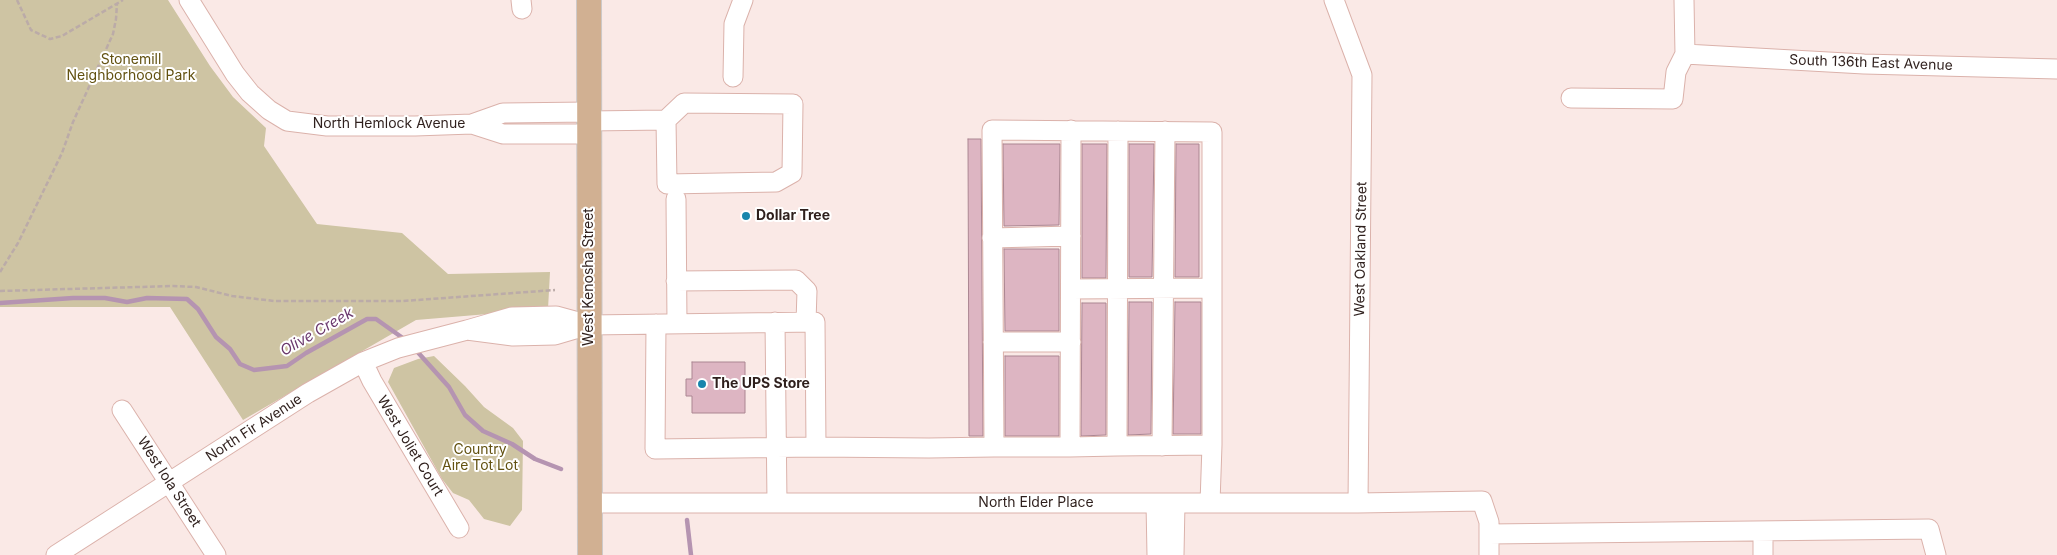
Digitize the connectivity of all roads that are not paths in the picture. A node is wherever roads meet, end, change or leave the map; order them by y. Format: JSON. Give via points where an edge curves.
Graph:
{"nodes":[{"id":1,"x":189,"y":0,"type":"edge"},
{"id":2,"x":589,"y":0,"type":"edge"},
{"id":3,"x":743,"y":0,"type":"edge"},
{"id":4,"x":1334,"y":0,"type":"edge"},
{"id":5,"x":1684,"y":0,"type":"edge"},
{"id":6,"x":1685,"y":54,"type":"junction"},
{"id":7,"x":2057,"y":68,"type":"edge"},
{"id":8,"x":733,"y":77,"type":"dead end"},
{"id":9,"x":1571,"y":98,"type":"dead end"},
{"id":10,"x":521,"y":113,"type":"junction"},
{"id":11,"x":666,"y":120,"type":"junction"},
{"id":12,"x":588,"y":122,"type":"junction"},
{"id":13,"x":472,"y":124,"type":"junction"},
{"id":14,"x":1071,"y":130,"type":"junction"},
{"id":15,"x":1118,"y":131,"type":"junction"},
{"id":16,"x":1165,"y":131,"type":"junction"},
{"id":17,"x":521,"y":134,"type":"junction"},
{"id":18,"x":676,"y":199,"type":"dead end"},
{"id":19,"x":1071,"y":236,"type":"junction"},
{"id":20,"x":992,"y":238,"type":"junction"},
{"id":21,"x":676,"y":281,"type":"junction"},
{"id":22,"x":1164,"y":288,"type":"junction"},
{"id":23,"x":1212,"y":288,"type":"junction"},
{"id":24,"x":1118,"y":289,"type":"junction"},
{"id":25,"x":1071,"y":290,"type":"junction"},
{"id":26,"x":775,"y":322,"type":"junction"},
{"id":27,"x":806,"y":322,"type":"junction"},
{"id":28,"x":656,"y":324,"type":"junction"},
{"id":29,"x":676,"y":324,"type":"junction"},
{"id":30,"x":589,"y":325,"type":"junction"},
{"id":31,"x":993,"y":342,"type":"junction"},
{"id":32,"x":1071,"y":342,"type":"junction"},
{"id":33,"x":363,"y":362,"type":"junction"},
{"id":34,"x":122,"y":410,"type":"dead end"},
{"id":35,"x":1212,"y":445,"type":"junction"},
{"id":36,"x":1117,"y":446,"type":"junction"},
{"id":37,"x":1162,"y":446,"type":"junction"},
{"id":38,"x":816,"y":447,"type":"junction"},
{"id":39,"x":994,"y":447,"type":"junction"},
{"id":40,"x":1070,"y":447,"type":"junction"},
{"id":41,"x":777,"y":448,"type":"junction"},
{"id":42,"x":170,"y":482,"type":"junction"},
{"id":43,"x":590,"y":503,"type":"junction"},
{"id":44,"x":777,"y":503,"type":"junction"},
{"id":45,"x":1165,"y":503,"type":"junction"},
{"id":46,"x":1210,"y":503,"type":"junction"},
{"id":47,"x":1358,"y":503,"type":"junction"},
{"id":48,"x":459,"y":528,"type":"dead end"},
{"id":49,"x":1762,"y":531,"type":"junction"},
{"id":50,"x":1490,"y":534,"type":"junction"},
{"id":51,"x":1166,"y":551,"type":"edge"},
{"id":52,"x":56,"y":555,"type":"edge"},
{"id":53,"x":216,"y":555,"type":"edge"},
{"id":54,"x":590,"y":555,"type":"edge"},
{"id":55,"x":1490,"y":555,"type":"edge"},
{"id":56,"x":1762,"y":555,"type":"edge"},
{"id":57,"x":1936,"y":555,"type":"edge"}],
"edges":[{"from":1,"to":13,"type":"street","name":"North Hemlock Avenue","via":[[245,87],[260,104],[277,116],[298,123],[327,126]]},
{"from":2,"to":12,"type":"main road","name":"West Kenosha Street"},
{"from":3,"to":8,"type":"street","via":[[734,24]]},
{"from":4,"to":47,"type":"street","name":"West Oakland Street","via":[[1362,75]]},
{"from":5,"to":6,"type":"street"},
{"from":6,"to":7,"type":"street","name":"South 136th East Avenue","via":[[1864,64]]},
{"from":6,"to":9,"type":"street","via":[[1676,72],[1673,99]]},
{"from":10,"to":12,"type":"street","name":"North Hemlock Avenue"},
{"from":10,"to":13,"type":"street","name":"North Hemlock Avenue","via":[[503,113]]},
{"from":10,"to":17,"type":"street"},
{"from":11,"to":11,"type":"street","via":[[667,184],[776,182],[792,173],[793,104],[684,103]]},
{"from":11,"to":12,"type":"street"},
{"from":12,"to":17,"type":"street","name":"North Hemlock Avenue"},
{"from":12,"to":30,"type":"main road","name":"West Kenosha Street"},
{"from":13,"to":17,"type":"street","name":"North Hemlock Avenue","via":[[503,134]]},
{"from":14,"to":15,"type":"street"},
{"from":14,"to":19,"type":"street"},
{"from":14,"to":20,"type":"street","via":[[992,130]]},
{"from":15,"to":16,"type":"street"},
{"from":15,"to":24,"type":"street"},
{"from":16,"to":22,"type":"street"},
{"from":16,"to":23,"type":"street","via":[[1212,132]]},
{"from":18,"to":21,"type":"street"},
{"from":19,"to":20,"type":"street"},
{"from":19,"to":25,"type":"street"},
{"from":20,"to":31,"type":"street"},
{"from":21,"to":27,"type":"street","via":[[796,280],[807,291]]},
{"from":21,"to":29,"type":"street"},
{"from":22,"to":23,"type":"street"},
{"from":22,"to":24,"type":"street"},
{"from":22,"to":37,"type":"street"},
{"from":23,"to":35,"type":"street"},
{"from":24,"to":25,"type":"street"},
{"from":24,"to":36,"type":"street"},
{"from":25,"to":32,"type":"street"},
{"from":26,"to":27,"type":"street","name":"North Fir Avenue"},
{"from":26,"to":29,"type":"street","name":"North Fir Avenue"},
{"from":26,"to":41,"type":"street"},
{"from":27,"to":38,"type":"street","via":[[815,322]]},
{"from":28,"to":29,"type":"street","name":"North Fir Avenue"},
{"from":28,"to":30,"type":"street","name":"North Fir Avenue"},
{"from":28,"to":41,"type":"street","via":[[654,448]]},
{"from":30,"to":33,"type":"street","name":"North Fir Avenue","via":[[556,316],[512,317],[398,348]]},
{"from":30,"to":43,"type":"main road","name":"West Kenosha Street"},
{"from":31,"to":32,"type":"street"},
{"from":31,"to":39,"type":"street"},
{"from":32,"to":40,"type":"street"},
{"from":33,"to":42,"type":"street","name":"North Fir Avenue","via":[[308,393]]},
{"from":33,"to":48,"type":"street","name":"West Joliet Court"},
{"from":34,"to":42,"type":"street","name":"West Iola Street"},
{"from":35,"to":37,"type":"street"},
{"from":35,"to":46,"type":"street"},
{"from":36,"to":37,"type":"street"},
{"from":36,"to":40,"type":"street"},
{"from":38,"to":39,"type":"street"},
{"from":38,"to":41,"type":"street"},
{"from":39,"to":40,"type":"street"},
{"from":41,"to":44,"type":"street"},
{"from":42,"to":52,"type":"street","name":"North Fir Avenue"},
{"from":42,"to":53,"type":"street","name":"West Iola Street"},
{"from":43,"to":44,"type":"street","name":"North Elder Place"},
{"from":43,"to":54,"type":"main road","name":"West Kenosha Street"},
{"from":44,"to":45,"type":"street","name":"North Elder Place"},
{"from":45,"to":46,"type":"street","name":"North Elder Place"},
{"from":45,"to":51,"type":"street"},
{"from":46,"to":47,"type":"street","name":"North Elder Place"},
{"from":47,"to":50,"type":"street","name":"North Elder Place","via":[[1482,501]]},
{"from":49,"to":50,"type":"street"},
{"from":49,"to":56,"type":"street"},
{"from":49,"to":57,"type":"street","via":[[1930,529]]},
{"from":50,"to":55,"type":"street"}]}
